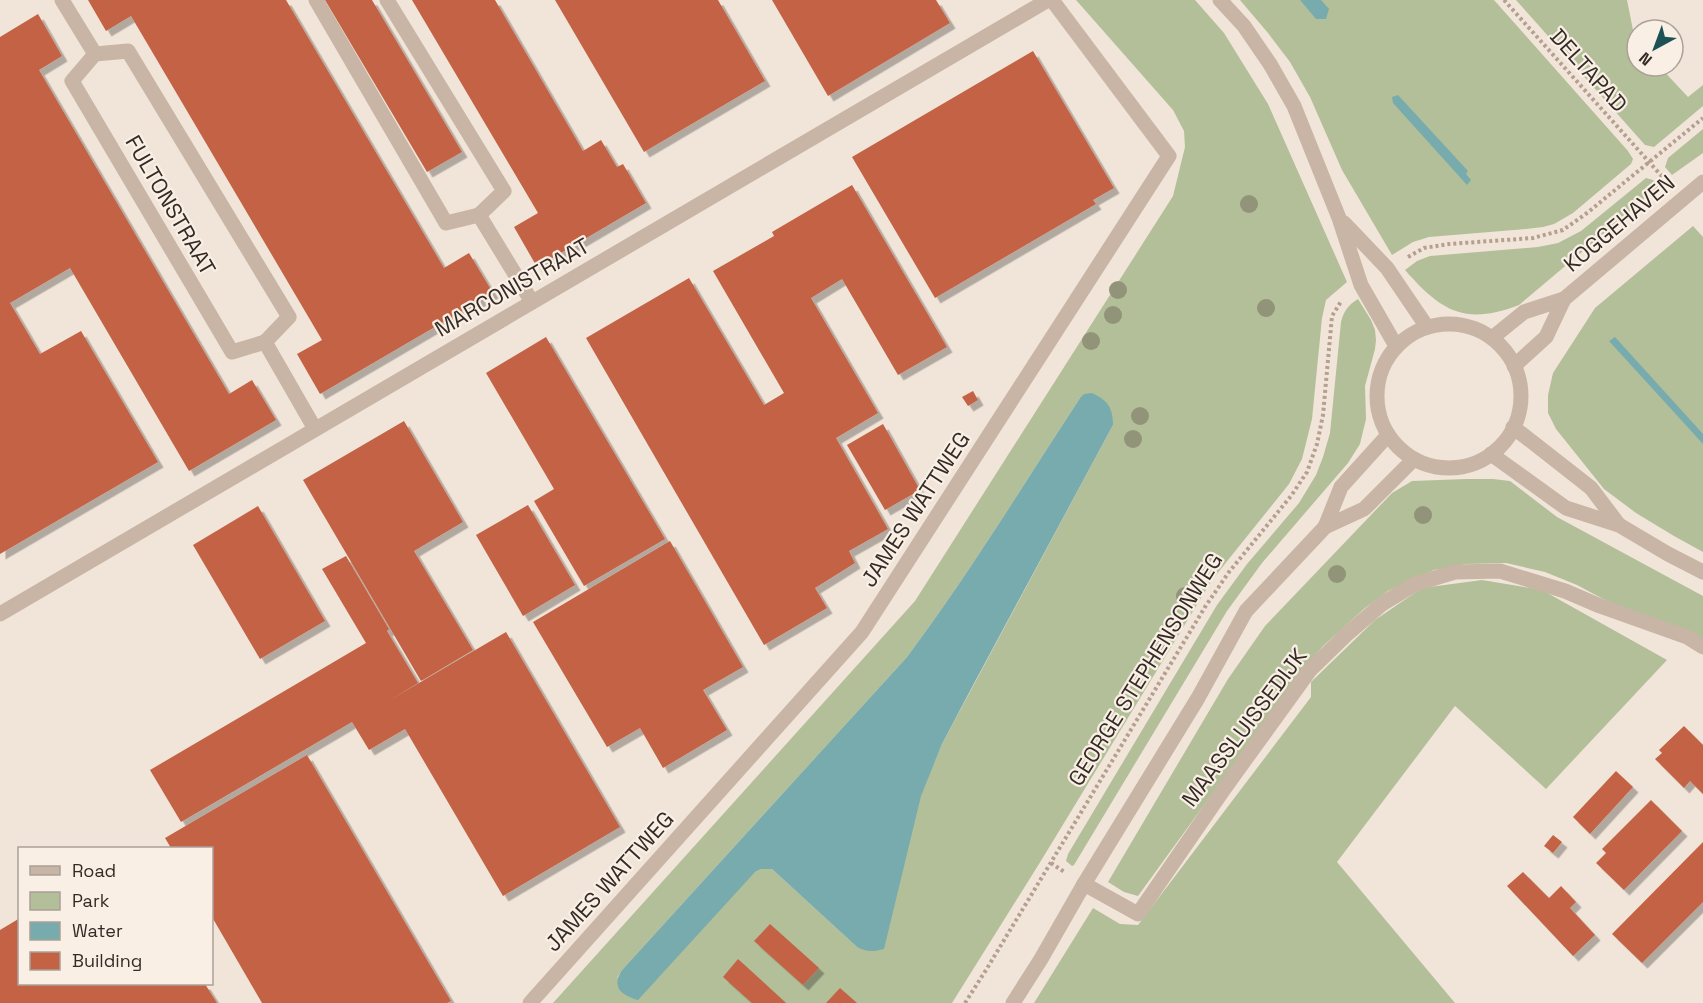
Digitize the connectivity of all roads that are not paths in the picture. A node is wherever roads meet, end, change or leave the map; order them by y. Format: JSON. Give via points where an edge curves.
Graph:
{"nodes":[{"id":1,"x":62,"y":0,"type":"edge"},
{"id":2,"x":316,"y":0,"type":"edge"},
{"id":3,"x":387,"y":0,"type":"edge"},
{"id":4,"x":1050,"y":0,"type":"edge"},
{"id":5,"x":1220,"y":0,"type":"edge"},
{"id":6,"x":95,"y":54,"type":"junction"},
{"id":7,"x":1703,"y":182,"type":"edge"},
{"id":8,"x":479,"y":215,"type":"junction"},
{"id":9,"x":1339,"y":218,"type":"junction"},
{"id":10,"x":1564,"y":299,"type":"junction"},
{"id":11,"x":532,"y":302,"type":"junction"},
{"id":12,"x":1427,"y":327,"type":"junction"},
{"id":13,"x":1492,"y":338,"type":"junction"},
{"id":14,"x":265,"y":342,"type":"junction"},
{"id":15,"x":1396,"y":346,"type":"junction"},
{"id":16,"x":1514,"y":366,"type":"junction"},
{"id":17,"x":1514,"y":427,"type":"junction"},
{"id":18,"x":315,"y":429,"type":"junction"},
{"id":19,"x":1388,"y":435,"type":"junction"},
{"id":20,"x":1491,"y":454,"type":"junction"},
{"id":21,"x":1414,"y":459,"type":"junction"},
{"id":22,"x":1619,"y":525,"type":"junction"},
{"id":23,"x":1325,"y":527,"type":"junction"},
{"id":24,"x":1703,"y":572,"type":"edge"},
{"id":25,"x":0,"y":614,"type":"edge"},
{"id":26,"x":1703,"y":647,"type":"edge"},
{"id":27,"x":1084,"y":884,"type":"junction"},
{"id":28,"x":530,"y":1003,"type":"edge"},
{"id":29,"x":1013,"y":1003,"type":"edge"}],
"edges":[{"from":1,"to":6,"type":"street"},
{"from":2,"to":8,"type":"street","via":[[446,224]]},
{"from":3,"to":8,"type":"street","via":[[504,191]]},
{"from":4,"to":11,"type":"street","name":"MARCONISTRAAT"},
{"from":4,"to":28,"type":"street","name":"JAMES WATTWEG","via":[[1169,156],[862,632]]},
{"from":5,"to":9,"type":"street","via":[[1244,26],[1294,106]]},
{"from":6,"to":14,"type":"street","name":"FULTONSTRAAT","via":[[128,51],[289,317]]},
{"from":6,"to":14,"type":"street","name":"FULTONSTRAAT","via":[[72,81],[208,312],[232,352]]},
{"from":7,"to":10,"type":"street","name":"KOGGEHAVEN"},
{"from":8,"to":11,"type":"street"},
{"from":9,"to":12,"type":"street","via":[[1387,268]]},
{"from":9,"to":15,"type":"street","via":[[1361,285]]},
{"from":10,"to":13,"type":"street","name":"KOGGEHAVEN","via":[[1524,312]]},
{"from":10,"to":16,"type":"street","name":"KOGGEHAVEN","via":[[1546,337]]},
{"from":11,"to":18,"type":"street","name":"MARCONISTRAAT"},
{"from":12,"to":13,"type":"street","via":[[1454,324]]},
{"from":12,"to":15,"type":"street"},
{"from":13,"to":16,"type":"street"},
{"from":14,"to":18,"type":"street"},
{"from":15,"to":19,"type":"street","via":[[1384,363],[1378,382],[1378,409]]},
{"from":16,"to":17,"type":"street","via":[[1521,397]]},
{"from":17,"to":20,"type":"street"},
{"from":17,"to":22,"type":"street","via":[[1591,488]]},
{"from":18,"to":25,"type":"street","name":"MARCONISTRAAT"},
{"from":19,"to":21,"type":"street"},
{"from":19,"to":23,"type":"street","via":[[1341,487]]},
{"from":20,"to":21,"type":"street","via":[[1462,466],[1429,465]]},
{"from":20,"to":22,"type":"street","via":[[1566,508]]},
{"from":21,"to":23,"type":"street","via":[[1364,509]]},
{"from":22,"to":24,"type":"street"},
{"from":23,"to":27,"type":"street","via":[[1246,611],[1198,698]]},
{"from":26,"to":27,"type":"street","name":"MAASSLUISSEDIJK","via":[[1565,591],[1500,571],[1455,572],[1415,584],[1382,604],[1311,670],[1138,914]]},
{"from":27,"to":29,"type":"street"}]}
